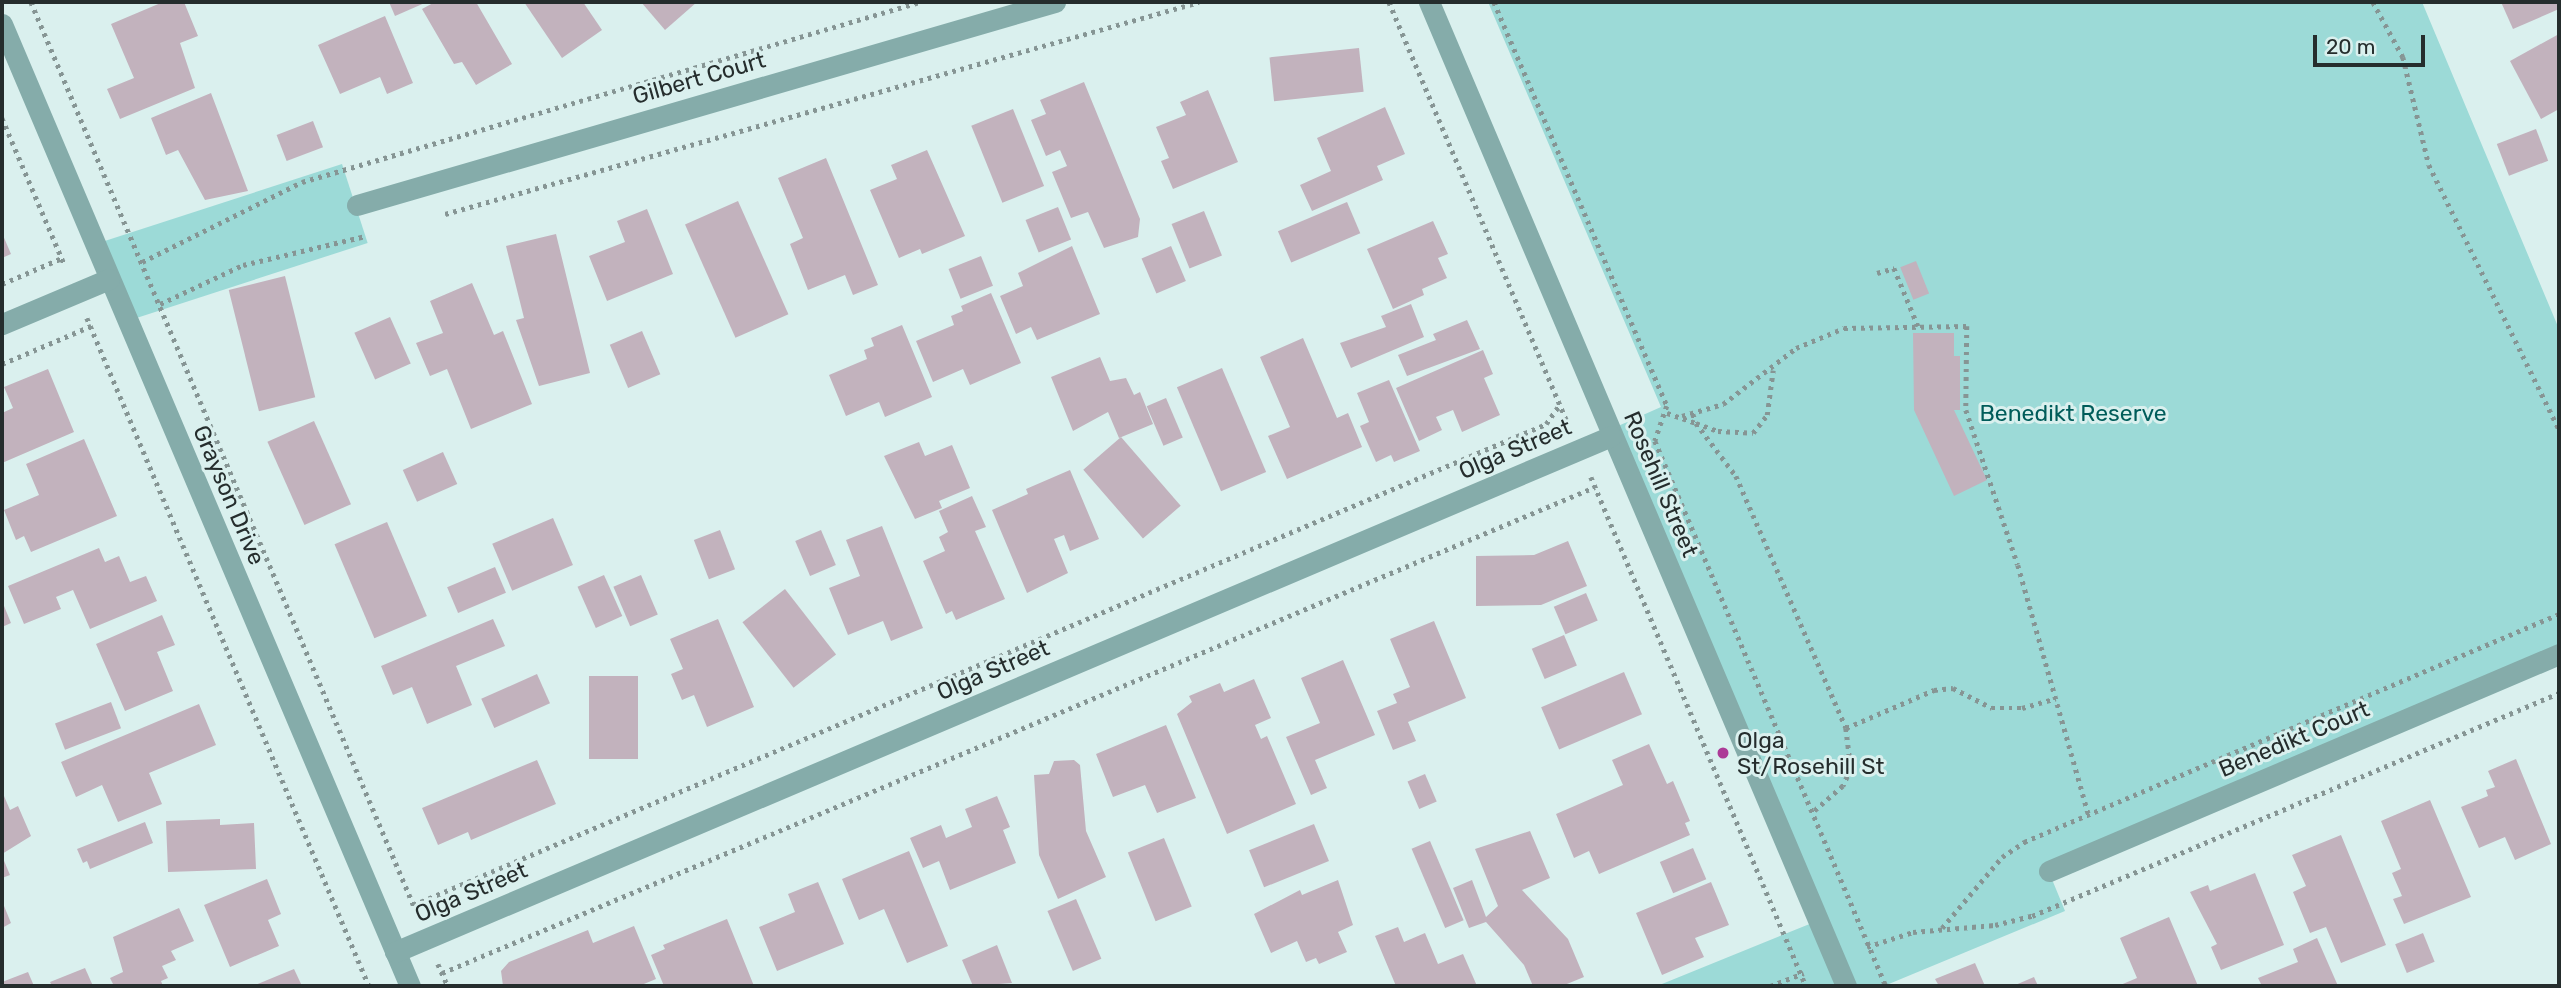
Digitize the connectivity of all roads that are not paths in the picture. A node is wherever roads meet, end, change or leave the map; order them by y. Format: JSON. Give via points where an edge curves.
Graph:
{"nodes":[{"id":1,"x":1055,"y":2,"type":"edge"},
{"id":2,"x":1429,"y":2,"type":"edge"},
{"id":3,"x":2,"y":24,"type":"edge"},
{"id":4,"x":357,"y":205,"type":"dead end"},
{"id":5,"x":109,"y":279,"type":"junction"},
{"id":6,"x":2,"y":324,"type":"edge"},
{"id":7,"x":1611,"y":436,"type":"junction"},
{"id":8,"x":2559,"y":654,"type":"edge"},
{"id":9,"x":2049,"y":871,"type":"dead end"},
{"id":10,"x":395,"y":952,"type":"junction"},
{"id":11,"x":410,"y":986,"type":"edge"},
{"id":12,"x":1846,"y":986,"type":"edge"}],
"edges":[{"from":1,"to":4,"type":"street","name":"Gilbert Court"},
{"from":2,"to":7,"type":"street","name":"Rosehill Street"},
{"from":3,"to":5,"type":"street","name":"Grayson Drive"},
{"from":5,"to":6,"type":"street"},
{"from":5,"to":10,"type":"street","name":"Grayson Drive"},
{"from":7,"to":10,"type":"street","name":"Olga Street"},
{"from":7,"to":12,"type":"street","name":"Rosehill Street"},
{"from":8,"to":9,"type":"street","name":"Benedikt Court"},
{"from":10,"to":11,"type":"street","name":"Grayson Drive"}]}
